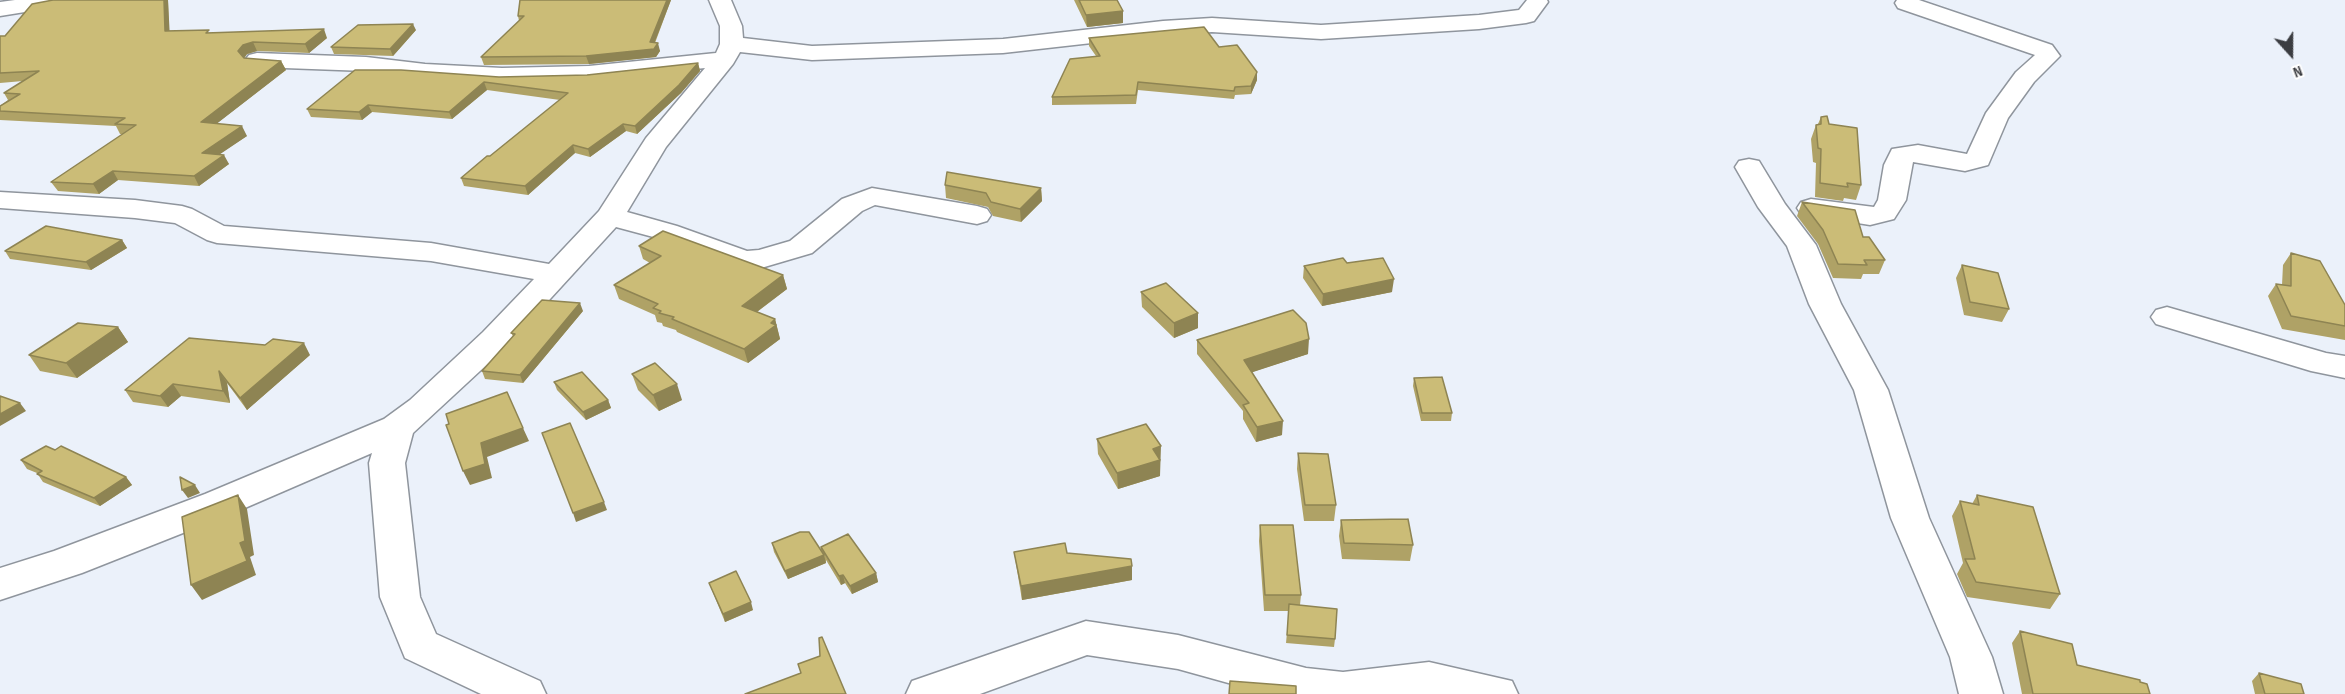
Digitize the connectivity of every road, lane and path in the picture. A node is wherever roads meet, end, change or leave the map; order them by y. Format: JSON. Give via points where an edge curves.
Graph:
{"nodes":[{"id":1,"x":56,"y":0,"type":"edge"},
{"id":2,"x":720,"y":0,"type":"edge"},
{"id":3,"x":1537,"y":2,"type":"dead end"},
{"id":4,"x":1906,"y":3,"type":"dead end"},
{"id":5,"x":0,"y":9,"type":"edge"},
{"id":6,"x":728,"y":52,"type":"junction"},
{"id":7,"x":257,"y":60,"type":"edge"},
{"id":8,"x":1749,"y":167,"type":"dead end"},
{"id":9,"x":0,"y":200,"type":"edge"},
{"id":10,"x":1768,"y":201,"type":"junction"},
{"id":11,"x":977,"y":215,"type":"dead end"},
{"id":12,"x":610,"y":216,"type":"junction"},
{"id":13,"x":556,"y":274,"type":"junction"},
{"id":14,"x":2167,"y":317,"type":"dead end"},
{"id":15,"x":2345,"y":367,"type":"edge"},
{"id":16,"x":397,"y":428,"type":"junction"},
{"id":17,"x":0,"y":584,"type":"edge"},
{"id":18,"x":524,"y":694,"type":"edge"},
{"id":19,"x":928,"y":694,"type":"edge"},
{"id":20,"x":1496,"y":694,"type":"edge"},
{"id":21,"x":1982,"y":694,"type":"edge"}],
"edges":[{"from":1,"to":5,"type":"street"},
{"from":2,"to":6,"type":"street","via":[[731,26]]},
{"from":3,"to":6,"type":"street","via":[[1526,16],[1321,32],[1212,25],[1004,46]]},
{"from":4,"to":10,"type":"street","via":[[2044,50],[2048,56],[2025,77],[1995,118],[1978,159],[1965,163],[1918,153],[1902,155],[1892,200],[1884,213],[1850,214]]},
{"from":6,"to":7,"type":"street","via":[[589,73],[502,75]]},
{"from":6,"to":12,"type":"street","via":[[655,144]]},
{"from":8,"to":10,"type":"street"},
{"from":9,"to":13,"type":"street","via":[[171,213],[217,234],[432,252]]},
{"from":10,"to":21,"type":"street","via":[[1801,245],[1825,304],[1871,390],[1910,518],[1971,657]]},
{"from":11,"to":12,"type":"street","via":[[872,196],[852,205],[801,247],[744,260]]},
{"from":12,"to":13,"type":"street"},
{"from":13,"to":16,"type":"street","via":[[487,347]]},
{"from":14,"to":15,"type":"street"},
{"from":16,"to":17,"type":"street","via":[[218,504]]},
{"from":16,"to":18,"type":"street","via":[[387,462],[400,597],[420,645]]},
{"from":19,"to":20,"type":"street","via":[[1086,638],[1178,652],[1306,686],[1343,690],[1429,680]]}]}
